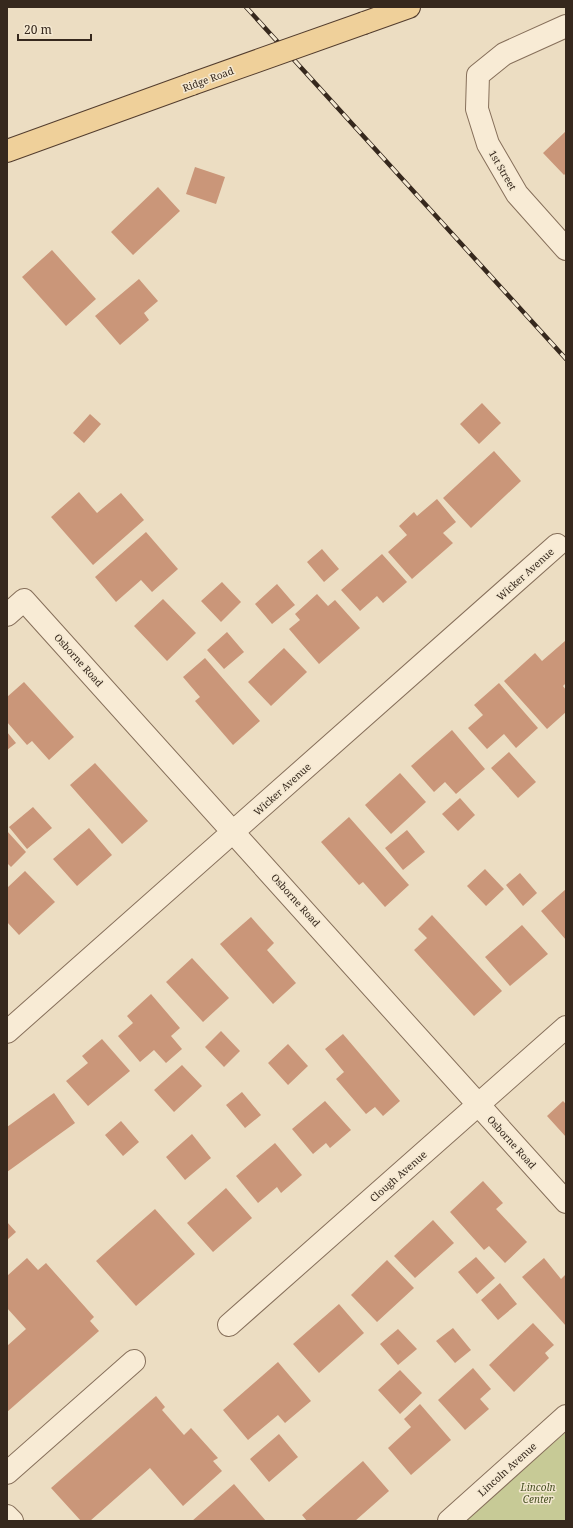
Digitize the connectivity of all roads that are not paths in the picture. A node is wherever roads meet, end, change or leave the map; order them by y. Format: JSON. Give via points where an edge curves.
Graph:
{"nodes":[{"id":1,"x":409,"y":7,"type":"edge"},
{"id":2,"x":566,"y":26,"type":"edge"},
{"id":3,"x":7,"y":151,"type":"edge"},
{"id":4,"x":566,"y":248,"type":"edge"},
{"id":5,"x":557,"y":545,"type":"dead end"},
{"id":6,"x":7,"y":615,"type":"edge"},
{"id":7,"x":234,"y":832,"type":"junction"},
{"id":8,"x":566,"y":1027,"type":"edge"},
{"id":9,"x":7,"y":1032,"type":"edge"},
{"id":10,"x":479,"y":1104,"type":"junction"},
{"id":11,"x":566,"y":1202,"type":"edge"},
{"id":12,"x":229,"y":1325,"type":"dead end"},
{"id":13,"x":134,"y":1361,"type":"dead end"},
{"id":14,"x":566,"y":1416,"type":"edge"},
{"id":15,"x":7,"y":1473,"type":"edge"},
{"id":16,"x":7,"y":1516,"type":"edge"},
{"id":17,"x":12,"y":1521,"type":"edge"},
{"id":18,"x":449,"y":1521,"type":"edge"}],
"edges":[{"from":1,"to":3,"type":"main road","name":"Ridge Road","bridge":true},
{"from":2,"to":4,"type":"street","name":"1st Street","via":[[504,54],[478,74],[477,109],[488,144],[517,194]]},
{"from":5,"to":7,"type":"street","name":"Wicker Avenue"},
{"from":6,"to":7,"type":"street","name":"Osborne Road","via":[[24,600]]},
{"from":7,"to":9,"type":"street","name":"Wicker Avenue"},
{"from":7,"to":10,"type":"street","name":"Osborne Road"},
{"from":8,"to":10,"type":"street","name":"Clough Avenue"},
{"from":10,"to":11,"type":"street","name":"Osborne Road"},
{"from":10,"to":12,"type":"street","name":"Clough Avenue"},
{"from":13,"to":15,"type":"street"},
{"from":14,"to":18,"type":"street","name":"Lincoln Avenue"},
{"from":16,"to":17,"type":"street"}]}
